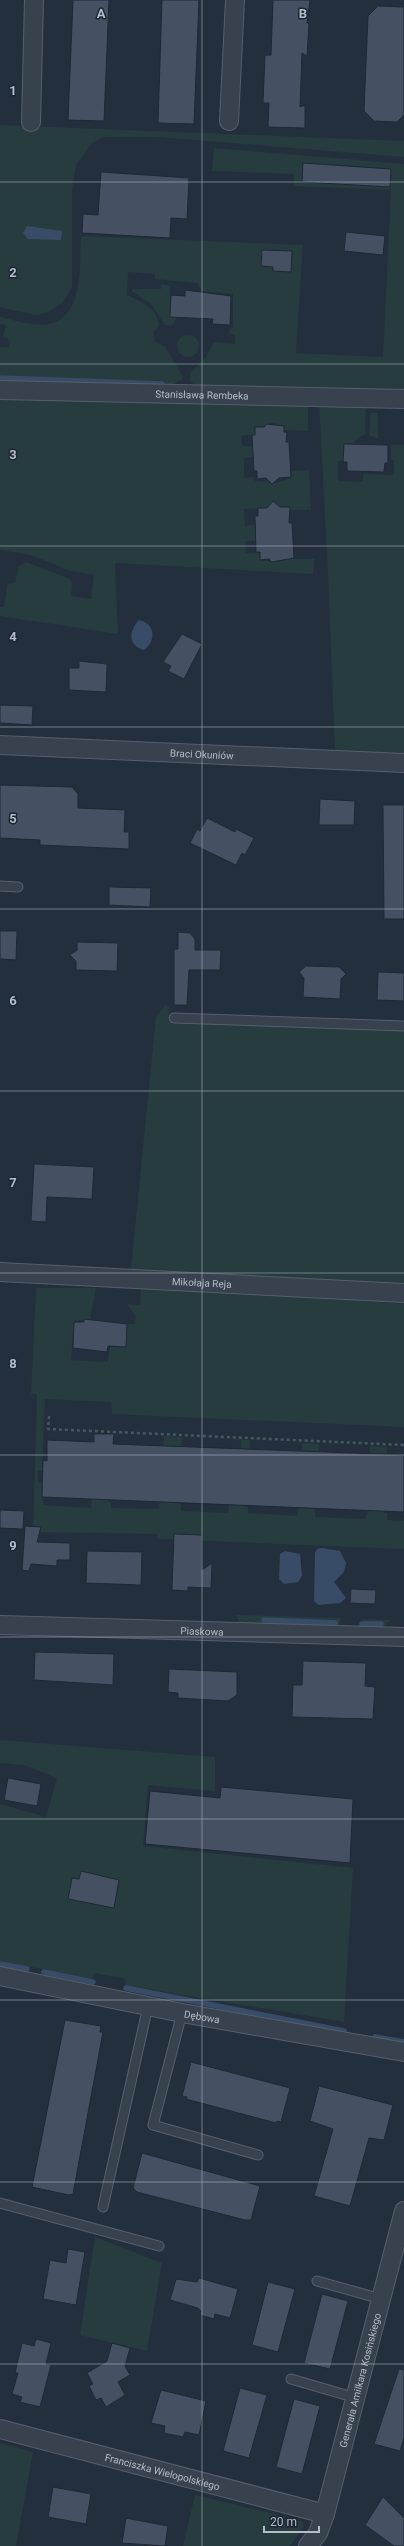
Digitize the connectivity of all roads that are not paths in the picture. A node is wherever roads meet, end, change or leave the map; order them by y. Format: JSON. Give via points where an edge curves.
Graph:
{"nodes":[{"id":1,"x":34,"y":0,"type":"edge"},
{"id":2,"x":235,"y":0,"type":"edge"},
{"id":3,"x":229,"y":121,"type":"dead end"},
{"id":4,"x":31,"y":122,"type":"dead end"},
{"id":5,"x":0,"y":390,"type":"edge"},
{"id":6,"x":404,"y":399,"type":"edge"},
{"id":7,"x":0,"y":745,"type":"edge"},
{"id":8,"x":404,"y":763,"type":"edge"},
{"id":9,"x":0,"y":886,"type":"edge"},
{"id":10,"x":18,"y":887,"type":"dead end"},
{"id":11,"x":174,"y":1018,"type":"dead end"},
{"id":12,"x":404,"y":1026,"type":"edge"},
{"id":13,"x":0,"y":1272,"type":"edge"},
{"id":14,"x":404,"y":1293,"type":"edge"},
{"id":15,"x":0,"y":1625,"type":"edge"},
{"id":16,"x":404,"y":1637,"type":"edge"},
{"id":17,"x":0,"y":1976,"type":"edge"},
{"id":18,"x":148,"y":2006,"type":"junction"},
{"id":19,"x":182,"y":2013,"type":"junction"},
{"id":20,"x":404,"y":2052,"type":"edge"},
{"id":21,"x":258,"y":2155,"type":"dead end"},
{"id":22,"x":0,"y":2203,"type":"edge"},
{"id":23,"x":103,"y":2207,"type":"dead end"},
{"id":24,"x":404,"y":2211,"type":"edge"},
{"id":25,"x":159,"y":2246,"type":"dead end"},
{"id":26,"x":317,"y":2281,"type":"dead end"},
{"id":27,"x":381,"y":2299,"type":"junction"},
{"id":28,"x":291,"y":2380,"type":"dead end"},
{"id":29,"x":356,"y":2398,"type":"junction"},
{"id":30,"x":0,"y":2429,"type":"edge"},
{"id":31,"x":325,"y":2514,"type":"junction"},
{"id":32,"x":308,"y":2546,"type":"edge"}],
"edges":[{"from":1,"to":4,"type":"street"},
{"from":2,"to":3,"type":"street"},
{"from":5,"to":6,"type":"street","name":"Stanisława Rembeka"},
{"from":7,"to":8,"type":"street","name":"Braci Okuniów"},
{"from":9,"to":10,"type":"lane"},
{"from":11,"to":12,"type":"lane"},
{"from":13,"to":14,"type":"street","name":"Mikołaja Reja"},
{"from":15,"to":16,"type":"street","name":"Piaskowa"},
{"from":17,"to":18,"type":"street","name":"Dębowa"},
{"from":18,"to":19,"type":"street","name":"Dębowa"},
{"from":18,"to":23,"type":"lane"},
{"from":19,"to":20,"type":"street","name":"Dębowa"},
{"from":19,"to":21,"type":"lane","via":[[154,2125]]},
{"from":22,"to":25,"type":"lane"},
{"from":24,"to":27,"type":"street","name":"Generała Amilkara Kosińskiego"},
{"from":26,"to":27,"type":"lane"},
{"from":27,"to":29,"type":"street","name":"Generała Amilkara Kosińskiego"},
{"from":28,"to":29,"type":"lane"},
{"from":29,"to":31,"type":"street","name":"Generała Amilkara Kosińskiego"},
{"from":30,"to":31,"type":"street","name":"Franciszka Wielopolskiego"},
{"from":31,"to":32,"type":"street","name":"Generała Amilkara Kosińskiego","via":[[318,2533]]}]}
